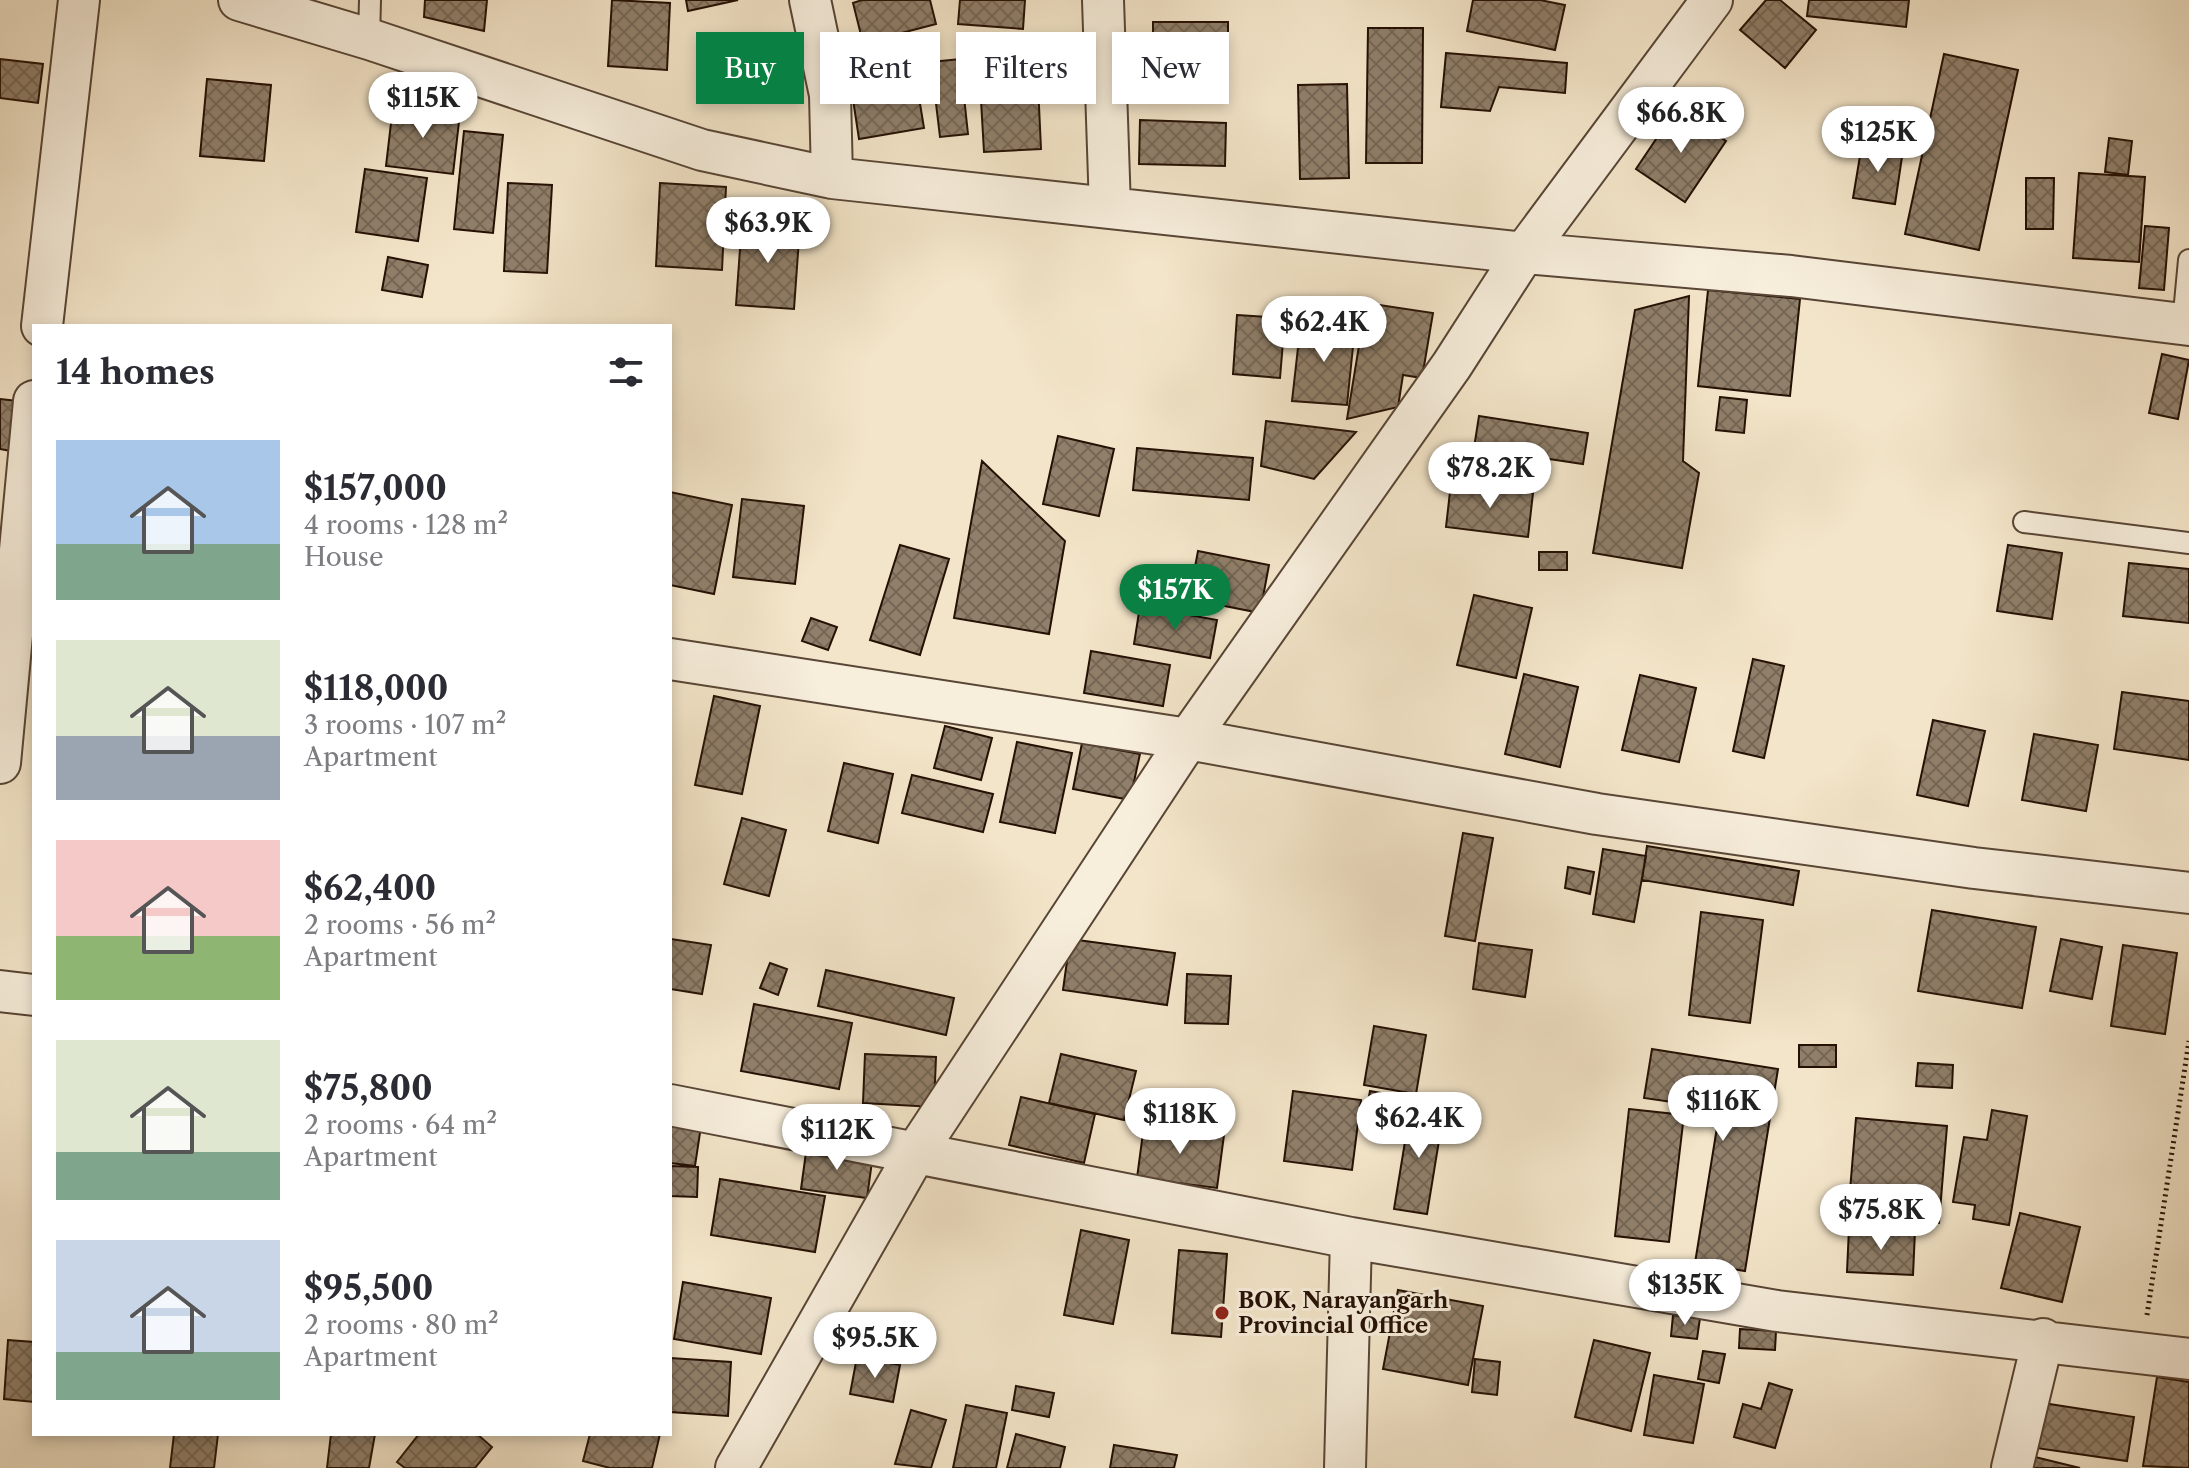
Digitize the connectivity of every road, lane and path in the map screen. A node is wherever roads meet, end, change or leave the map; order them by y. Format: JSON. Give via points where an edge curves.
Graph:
{"nodes":[{"id":1,"x":79,"y":0,"type":"edge"},
{"id":2,"x":239,"y":0,"type":"edge"},
{"id":3,"x":370,"y":0,"type":"edge"},
{"id":4,"x":810,"y":0,"type":"edge"},
{"id":5,"x":1103,"y":0,"type":"edge"},
{"id":6,"x":1712,"y":0,"type":"edge"},
{"id":7,"x":369,"y":39,"type":"junction"},
{"id":8,"x":832,"y":178,"type":"junction"},
{"id":9,"x":1110,"y":208,"type":"junction"},
{"id":10,"x":1524,"y":253,"type":"junction"},
{"id":11,"x":2189,"y":260,"type":"edge"},
{"id":12,"x":42,"y":324,"type":"edge"},
{"id":13,"x":2186,"y":324,"type":"edge"},
{"id":14,"x":32,"y":436,"type":"edge"},
{"id":15,"x":2024,"y":522,"type":"dead end"},
{"id":16,"x":2189,"y":543,"type":"edge"},
{"id":17,"x":25,"y":560,"type":"edge"},
{"id":18,"x":672,"y":659,"type":"edge"},
{"id":19,"x":1188,"y":739,"type":"junction"},
{"id":20,"x":0,"y":763,"type":"edge"},
{"id":21,"x":2189,"y":893,"type":"edge"},
{"id":22,"x":0,"y":991,"type":"edge"},
{"id":23,"x":32,"y":995,"type":"edge"},
{"id":24,"x":2189,"y":1041,"type":"edge"},
{"id":25,"x":672,"y":1105,"type":"edge"},
{"id":26,"x":916,"y":1152,"type":"junction"},
{"id":27,"x":1351,"y":1238,"type":"junction"},
{"id":28,"x":2043,"y":1339,"type":"junction"},
{"id":29,"x":2141,"y":1351,"type":"junction"},
{"id":30,"x":2189,"y":1359,"type":"edge"},
{"id":31,"x":736,"y":1468,"type":"edge"},
{"id":32,"x":1345,"y":1468,"type":"edge"},
{"id":33,"x":2012,"y":1468,"type":"edge"}],
"edges":[{"from":1,"to":12,"type":"street"},
{"from":2,"to":7,"type":"street"},
{"from":3,"to":7,"type":"lane"},
{"from":4,"to":8,"type":"street","via":[[830,95]]},
{"from":5,"to":9,"type":"street"},
{"from":6,"to":10,"type":"street"},
{"from":7,"to":8,"type":"street","via":[[702,150]]},
{"from":8,"to":9,"type":"street"},
{"from":9,"to":10,"type":"street"},
{"from":10,"to":13,"type":"street","via":[[1791,276]]},
{"from":10,"to":19,"type":"street","via":[[1452,365]]},
{"from":11,"to":13,"type":"lane"},
{"from":14,"to":17,"type":"street"},
{"from":15,"to":16,"type":"lane"},
{"from":17,"to":20,"type":"street"},
{"from":18,"to":19,"type":"street"},
{"from":19,"to":21,"type":"street","via":[[1597,814]]},
{"from":19,"to":26,"type":"street"},
{"from":22,"to":23,"type":"street"},
{"from":24,"to":29,"type":"path"},
{"from":25,"to":26,"type":"street"},
{"from":26,"to":27,"type":"street"},
{"from":26,"to":31,"type":"street"},
{"from":27,"to":28,"type":"street","via":[[1777,1311]]},
{"from":27,"to":32,"type":"street"},
{"from":28,"to":29,"type":"street"},
{"from":28,"to":33,"type":"street"},
{"from":29,"to":30,"type":"street"}]}
